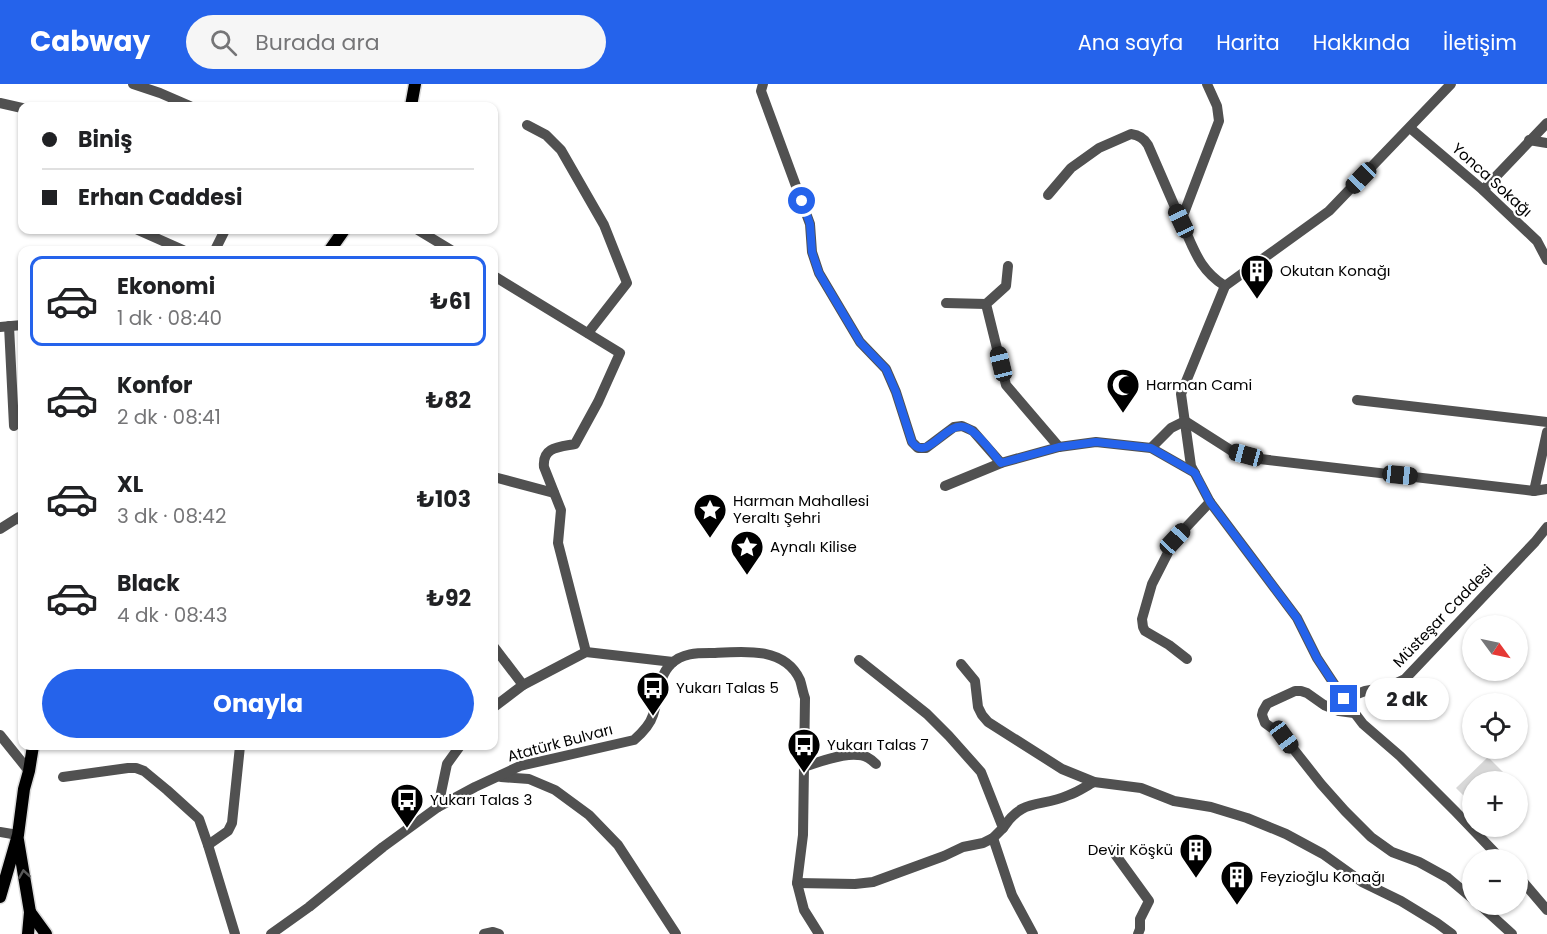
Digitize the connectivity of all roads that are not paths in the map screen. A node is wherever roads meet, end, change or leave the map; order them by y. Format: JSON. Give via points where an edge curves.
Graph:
{"nodes":[{"id":1,"x":133,"y":84,"type":"edge"},
{"id":2,"x":416,"y":84,"type":"edge"},
{"id":3,"x":1207,"y":84,"type":"edge"},
{"id":4,"x":1451,"y":84,"type":"edge"},
{"id":5,"x":759,"y":86,"type":"edge"},
{"id":6,"x":181,"y":102,"type":"edge"},
{"id":7,"x":412,"y":102,"type":"edge"},
{"id":8,"x":0,"y":103,"type":"edge"},
{"id":9,"x":18,"y":107,"type":"edge"},
{"id":10,"x":1547,"y":123,"type":"edge"},
{"id":11,"x":527,"y":125,"type":"dead end"},
{"id":12,"x":1410,"y":128,"type":"junction"},
{"id":13,"x":1529,"y":140,"type":"junction"},
{"id":14,"x":1547,"y":143,"type":"edge"},
{"id":15,"x":1483,"y":190,"type":"junction"},
{"id":16,"x":1048,"y":195,"type":"dead end"},
{"id":17,"x":1181,"y":221,"type":"junction"},
{"id":18,"x":147,"y":234,"type":"edge"},
{"id":19,"x":425,"y":234,"type":"edge"},
{"id":20,"x":174,"y":246,"type":"edge"},
{"id":21,"x":444,"y":246,"type":"edge"},
{"id":22,"x":1547,"y":260,"type":"edge"},
{"id":23,"x":1008,"y":266,"type":"dead end"},
{"id":24,"x":498,"y":278,"type":"edge"},
{"id":25,"x":1225,"y":286,"type":"junction"},
{"id":26,"x":946,"y":303,"type":"dead end"},
{"id":27,"x":986,"y":304,"type":"junction"},
{"id":28,"x":5,"y":327,"type":"edge"},
{"id":29,"x":588,"y":333,"type":"junction"},
{"id":30,"x":1357,"y":400,"type":"dead end"},
{"id":31,"x":1185,"y":421,"type":"junction"},
{"id":32,"x":1547,"y":422,"type":"edge"},
{"id":33,"x":14,"y":426,"type":"dead end"},
{"id":34,"x":1547,"y":432,"type":"edge"},
{"id":35,"x":1059,"y":447,"type":"junction"},
{"id":36,"x":1151,"y":448,"type":"junction"},
{"id":37,"x":1001,"y":463,"type":"junction"},
{"id":38,"x":1195,"y":473,"type":"junction"},
{"id":39,"x":498,"y":478,"type":"edge"},
{"id":40,"x":945,"y":486,"type":"dead end"},
{"id":41,"x":1547,"y":489,"type":"edge"},
{"id":42,"x":1534,"y":491,"type":"junction"},
{"id":43,"x":554,"y":493,"type":"junction"},
{"id":44,"x":1210,"y":502,"type":"junction"},
{"id":45,"x":18,"y":518,"type":"edge"},
{"id":46,"x":1547,"y":527,"type":"edge"},
{"id":47,"x":0,"y":529,"type":"edge"},
{"id":48,"x":498,"y":651,"type":"edge"},
{"id":49,"x":586,"y":652,"type":"junction"},
{"id":50,"x":1187,"y":659,"type":"dead end"},
{"id":51,"x":859,"y":660,"type":"dead end"},
{"id":52,"x":673,"y":662,"type":"junction"},
{"id":53,"x":961,"y":664,"type":"dead end"},
{"id":54,"x":523,"y":685,"type":"junction"},
{"id":55,"x":1344,"y":699,"type":"junction"},
{"id":56,"x":498,"y":704,"type":"edge"},
{"id":57,"x":1354,"y":713,"type":"junction"},
{"id":58,"x":0,"y":735,"type":"edge"},
{"id":59,"x":32,"y":750,"type":"edge"},
{"id":60,"x":240,"y":750,"type":"edge"},
{"id":61,"x":457,"y":750,"type":"edge"},
{"id":62,"x":876,"y":764,"type":"dead end"},
{"id":63,"x":804,"y":767,"type":"junction"},
{"id":64,"x":29,"y":771,"type":"junction"},
{"id":65,"x":498,"y":776,"type":"junction"},
{"id":66,"x":63,"y":777,"type":"dead end"},
{"id":67,"x":1094,"y":782,"type":"junction"},
{"id":68,"x":438,"y":807,"type":"junction"},
{"id":69,"x":1003,"y":828,"type":"junction"},
{"id":70,"x":0,"y":832,"type":"edge"},
{"id":71,"x":18,"y":836,"type":"junction"},
{"id":72,"x":993,"y":838,"type":"junction"},
{"id":73,"x":208,"y":845,"type":"junction"},
{"id":74,"x":1491,"y":849,"type":"edge"},
{"id":75,"x":1112,"y":850,"type":"dead end"},
{"id":76,"x":797,"y":883,"type":"junction"},
{"id":77,"x":1528,"y":888,"type":"edge"},
{"id":78,"x":1462,"y":890,"type":"edge"},
{"id":79,"x":0,"y":897,"type":"edge"},
{"id":80,"x":1547,"y":910,"type":"edge"},
{"id":81,"x":30,"y":912,"type":"junction"},
{"id":82,"x":1491,"y":915,"type":"edge"},
{"id":83,"x":28,"y":934,"type":"edge"},
{"id":84,"x":46,"y":934,"type":"edge"},
{"id":85,"x":235,"y":934,"type":"edge"},
{"id":86,"x":271,"y":934,"type":"edge"},
{"id":87,"x":484,"y":934,"type":"edge"},
{"id":88,"x":499,"y":934,"type":"edge"},
{"id":89,"x":676,"y":934,"type":"edge"},
{"id":90,"x":819,"y":934,"type":"edge"},
{"id":91,"x":1033,"y":934,"type":"edge"},
{"id":92,"x":1138,"y":934,"type":"edge"},
{"id":93,"x":1452,"y":934,"type":"edge"},
{"id":94,"x":1512,"y":934,"type":"edge"}],
"edges":[{"from":1,"to":6,"type":"street"},
{"from":2,"to":7,"type":"main road"},
{"from":3,"to":17,"type":"street","via":[[1219,111],[1219,121]]},
{"from":4,"to":12,"type":"street"},
{"from":5,"to":37,"type":"street","via":[[810,224],[812,252],[819,273],[860,342],[886,369],[912,442],[918,448],[926,448],[954,427],[962,426],[973,431]]},
{"from":8,"to":9,"type":"street"},
{"from":10,"to":13,"type":"street"},
{"from":11,"to":29,"type":"street","via":[[546,135],[561,150],[604,225],[627,284]]},
{"from":12,"to":15,"type":"street","name":"Yonca Sokağı"},
{"from":12,"to":25,"type":"street","via":[[1329,211]]},
{"from":13,"to":14,"type":"street"},
{"from":13,"to":15,"type":"street"},
{"from":15,"to":22,"type":"street","name":"Yonca Sokağı","via":[[1537,241]]},
{"from":16,"to":17,"type":"street","via":[[1071,168],[1099,148],[1131,134],[1148,145]]},
{"from":17,"to":25,"type":"street","via":[[1201,265]]},
{"from":18,"to":20,"type":"street"},
{"from":19,"to":21,"type":"street"},
{"from":23,"to":27,"type":"street","via":[[1006,286]]},
{"from":24,"to":29,"type":"street"},
{"from":25,"to":31,"type":"street","via":[[1181,394]]},
{"from":26,"to":27,"type":"street"},
{"from":27,"to":35,"type":"street","via":[[1006,385]]},
{"from":28,"to":33,"type":"street"},
{"from":29,"to":43,"type":"street","via":[[620,352],[574,444],[550,450],[544,457]]},
{"from":30,"to":32,"type":"street"},
{"from":31,"to":36,"type":"street","via":[[1175,424]]},
{"from":31,"to":38,"type":"street"},
{"from":31,"to":42,"type":"street","via":[[1232,451],[1260,459]]},
{"from":34,"to":42,"type":"street"},
{"from":35,"to":36,"type":"street","via":[[1096,442]]},
{"from":35,"to":37,"type":"street"},
{"from":36,"to":38,"type":"street"},
{"from":37,"to":40,"type":"street"},
{"from":38,"to":44,"type":"street"},
{"from":39,"to":43,"type":"street"},
{"from":41,"to":42,"type":"street"},
{"from":43,"to":49,"type":"street","via":[[561,510],[558,543]]},
{"from":44,"to":50,"type":"street","via":[[1175,539],[1152,584],[1142,619],[1145,631]]},
{"from":44,"to":55,"type":"street","via":[[1297,618]]},
{"from":45,"to":47,"type":"street"},
{"from":46,"to":55,"type":"street","name":"Müsteşar Caddesi","via":[[1405,679]]},
{"from":48,"to":54,"type":"street"},
{"from":49,"to":52,"type":"street"},
{"from":49,"to":54,"type":"street"},
{"from":51,"to":69,"type":"street","via":[[927,714],[981,772]]},
{"from":52,"to":63,"type":"street","via":[[691,654],[749,651],[766,653],[793,669],[805,698]]},
{"from":52,"to":65,"type":"street","name":"Atatürk Bulvarı","via":[[662,678],[653,717],[634,740],[520,766]]},
{"from":53,"to":67,"type":"street","via":[[975,681],[978,707],[988,722],[1062,769]]},
{"from":54,"to":56,"type":"street"},
{"from":55,"to":57,"type":"street"},
{"from":57,"to":74,"type":"street"},
{"from":57,"to":78,"type":"street","via":[[1339,711],[1295,691],[1267,704],[1262,715],[1265,723],[1284,737],[1371,837]]},
{"from":58,"to":64,"type":"street"},
{"from":59,"to":64,"type":"main road"},
{"from":60,"to":73,"type":"street","via":[[232,823],[228,831]]},
{"from":61,"to":68,"type":"street","via":[[447,764]]},
{"from":62,"to":63,"type":"street","via":[[857,754]]},
{"from":63,"to":76,"type":"street","via":[[803,835]]},
{"from":64,"to":71,"type":"main road"},
{"from":65,"to":68,"type":"street","name":"Atatürk Bulvarı"},
{"from":65,"to":89,"type":"street","via":[[538,782],[589,815],[618,845]]},
{"from":66,"to":73,"type":"street","via":[[128,768],[144,771],[199,819]]},
{"from":67,"to":69,"type":"street","via":[[1068,796],[1019,809]]},
{"from":67,"to":93,"type":"street","via":[[1141,788],[1174,801],[1246,818],[1286,834]]},
{"from":68,"to":86,"type":"street","name":"Atatürk Bulvarı"},
{"from":69,"to":72,"type":"street"},
{"from":70,"to":71,"type":"street"},
{"from":71,"to":79,"type":"main road"},
{"from":81,"to":71,"type":"main road","one_way":true},
{"from":72,"to":76,"type":"street","via":[[873,882]]},
{"from":72,"to":91,"type":"street","via":[[1012,895]]},
{"from":73,"to":85,"type":"street"},
{"from":75,"to":92,"type":"street","via":[[1149,901]]},
{"from":76,"to":90,"type":"street","via":[[804,910]]},
{"from":77,"to":80,"type":"street"},
{"from":81,"to":83,"type":"main road"},
{"from":81,"to":84,"type":"main road"},
{"from":82,"to":94,"type":"street"},
{"from":87,"to":88,"type":"street"}]}
